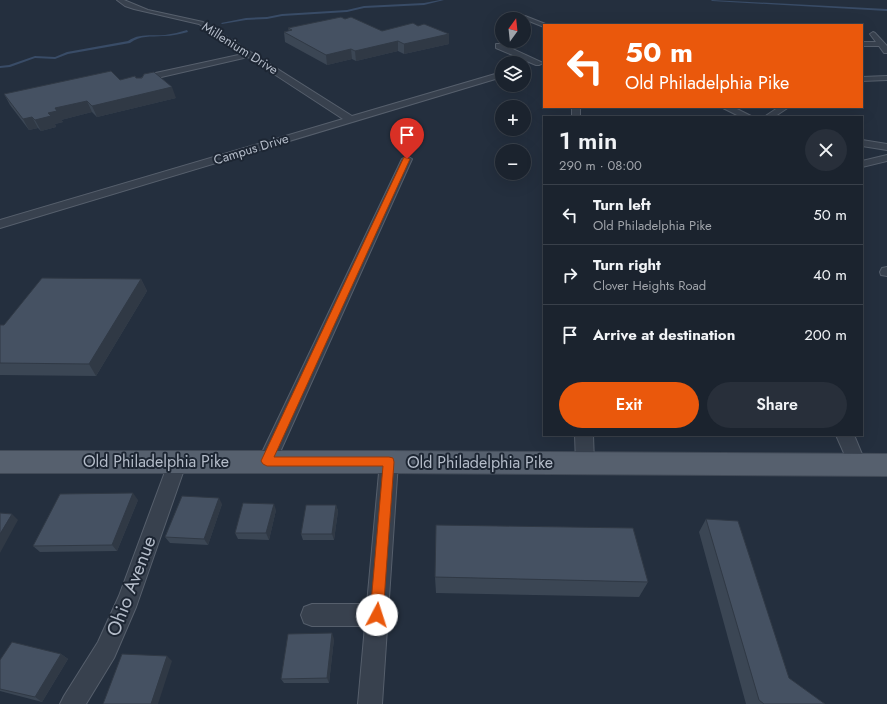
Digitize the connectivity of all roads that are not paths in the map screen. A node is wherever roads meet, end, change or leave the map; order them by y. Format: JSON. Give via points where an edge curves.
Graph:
{"nodes":[{"id":1,"x":120,"y":0,"type":"edge"},
{"id":2,"x":531,"y":21,"type":"edge"},
{"id":3,"x":543,"y":24,"type":"edge"},
{"id":4,"x":873,"y":34,"type":"dead end"},
{"id":5,"x":863,"y":44,"type":"edge"},
{"id":6,"x":881,"y":44,"type":"junction"},
{"id":7,"x":504,"y":48,"type":"edge"},
{"id":8,"x":887,"y":51,"type":"edge"},
{"id":9,"x":251,"y":54,"type":"junction"},
{"id":10,"x":541,"y":62,"type":"edge"},
{"id":11,"x":531,"y":65,"type":"edge"},
{"id":12,"x":495,"y":76,"type":"edge"},
{"id":13,"x":887,"y":78,"type":"edge"},
{"id":14,"x":863,"y":79,"type":"edge"},
{"id":15,"x":143,"y":85,"type":"edge"},
{"id":16,"x":727,"y":108,"type":"edge"},
{"id":17,"x":783,"y":108,"type":"edge"},
{"id":18,"x":747,"y":116,"type":"edge"},
{"id":19,"x":770,"y":116,"type":"edge"},
{"id":20,"x":350,"y":120,"type":"junction"},
{"id":21,"x":863,"y":142,"type":"edge"},
{"id":22,"x":887,"y":147,"type":"edge"},
{"id":23,"x":887,"y":158,"type":"edge"},
{"id":24,"x":407,"y":159,"type":"dead end"},
{"id":25,"x":863,"y":164,"type":"edge"},
{"id":26,"x":0,"y":224,"type":"edge"},
{"id":27,"x":584,"y":436,"type":"edge"},
{"id":28,"x":845,"y":436,"type":"edge"},
{"id":29,"x":178,"y":461,"type":"junction"},
{"id":30,"x":267,"y":461,"type":"junction"},
{"id":31,"x":0,"y":462,"type":"edge"},
{"id":32,"x":389,"y":462,"type":"junction"},
{"id":33,"x":585,"y":463,"type":"junction"},
{"id":34,"x":857,"y":464,"type":"junction"},
{"id":35,"x":887,"y":465,"type":"edge"},
{"id":36,"x":312,"y":615,"type":"dead end"},
{"id":37,"x":377,"y":615,"type":"junction"},
{"id":38,"x":72,"y":704,"type":"edge"},
{"id":39,"x":370,"y":704,"type":"edge"}],
"edges":[{"from":1,"to":9,"type":"street","name":"Millenium Drive","via":[[141,9],[201,23]]},
{"from":2,"to":3,"type":"street"},
{"from":4,"to":6,"type":"street"},
{"from":5,"to":6,"type":"street"},
{"from":6,"to":8,"type":"street"},
{"from":7,"to":10,"type":"street"},
{"from":9,"to":15,"type":"street","via":[[154,76],[142,82]]},
{"from":9,"to":20,"type":"street","name":"Millenium Drive"},
{"from":10,"to":11,"type":"street"},
{"from":12,"to":20,"type":"street","name":"Campus Drive"},
{"from":13,"to":14,"type":"street"},
{"from":16,"to":18,"type":"street"},
{"from":17,"to":19,"type":"street"},
{"from":20,"to":26,"type":"street","name":"Campus Drive"},
{"from":21,"to":22,"type":"street"},
{"from":23,"to":25,"type":"street"},
{"from":24,"to":30,"type":"street"},
{"from":27,"to":33,"type":"street"},
{"from":28,"to":34,"type":"street"},
{"from":29,"to":30,"type":"main road","name":"Old Philadelphia Pike"},
{"from":29,"to":31,"type":"main road","name":"Old Philadelphia Pike"},
{"from":29,"to":38,"type":"street","name":"Ohio Avenue","via":[[128,599],[106,650]]},
{"from":30,"to":32,"type":"main road","name":"Old Philadelphia Pike"},
{"from":32,"to":33,"type":"main road","name":"Old Philadelphia Pike"},
{"from":32,"to":37,"type":"street"},
{"from":33,"to":34,"type":"main road","name":"Old Philadelphia Pike"},
{"from":34,"to":35,"type":"main road","name":"Old Philadelphia Pike"},
{"from":36,"to":37,"type":"street"},
{"from":37,"to":39,"type":"street"}]}
